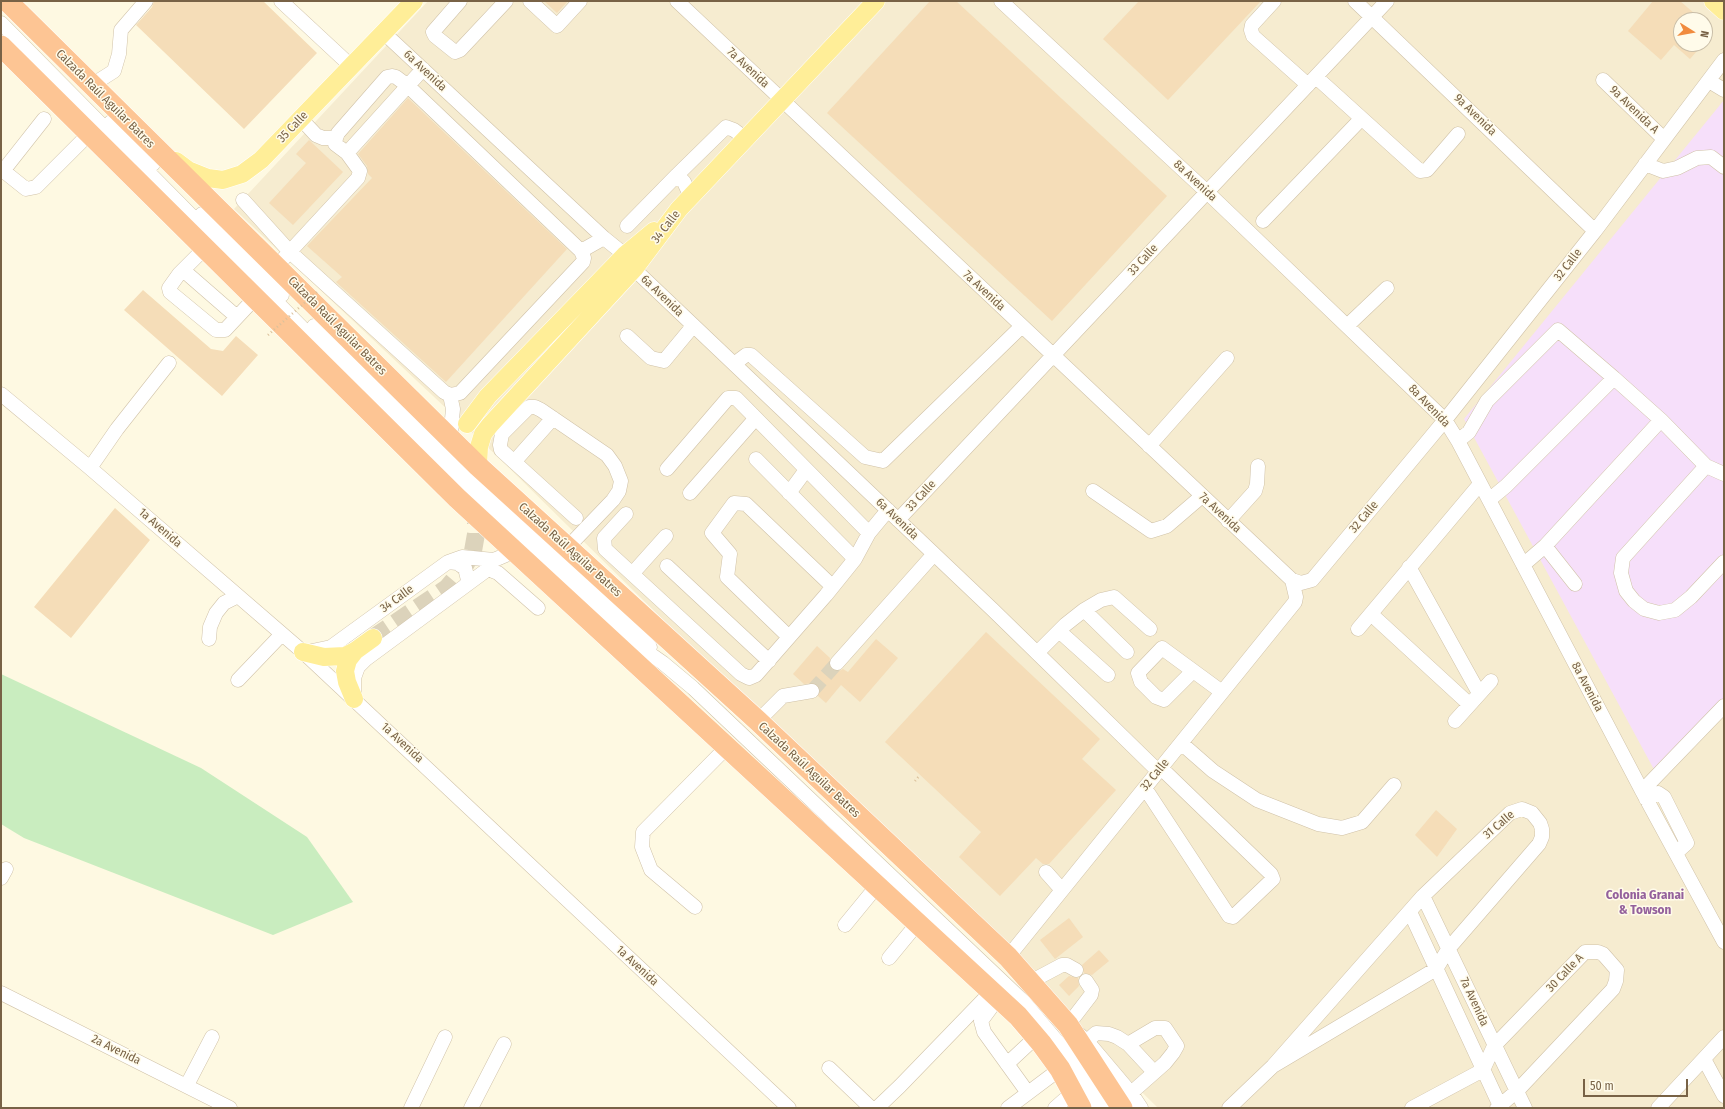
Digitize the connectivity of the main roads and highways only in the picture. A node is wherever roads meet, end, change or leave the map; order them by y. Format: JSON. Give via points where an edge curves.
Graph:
{"nodes":[{"id":1,"x":7,"y":1,"type":"edge"},
{"id":2,"x":414,"y":1,"type":"edge"},
{"id":3,"x":876,"y":1,"type":"edge"},
{"id":4,"x":1713,"y":1,"type":"edge"},
{"id":5,"x":1724,"y":12,"type":"edge"},
{"id":6,"x":1,"y":46,"type":"edge"},
{"id":7,"x":149,"y":143,"type":"junction"},
{"id":8,"x":630,"y":262,"type":"junction"},
{"id":9,"x":467,"y":424,"type":"dead end"},
{"id":10,"x":478,"y":466,"type":"junction"},
{"id":11,"x":373,"y":638,"type":"tunnel mouth"},
{"id":12,"x":355,"y":651,"type":"junction"},
{"id":13,"x":303,"y":652,"type":"road end"},
{"id":14,"x":354,"y":699,"type":"road end"},
{"id":15,"x":1076,"y":1101,"type":"edge"},
{"id":16,"x":1126,"y":1101,"type":"edge"}],
"edges":[{"from":1,"to":7,"type":"highway","name":"Calzada Raúl Aguilar Batres"},
{"from":2,"to":7,"type":"main road","name":"35 Calle","via":[[261,160],[242,174],[223,180],[208,178],[188,170]]},
{"from":3,"to":8,"type":"main road","name":"34 Calle"},
{"from":4,"to":5,"type":"main road"},
{"from":6,"to":15,"type":"highway","via":[[457,498],[1018,1016],[1060,1069]]},
{"from":7,"to":10,"type":"highway","name":"Calzada Raúl Aguilar Batres","via":[[283,259]]},
{"from":8,"to":9,"type":"main road","via":[[488,396]]},
{"from":8,"to":10,"type":"main road","name":"34 Calle","via":[[483,434]]},
{"from":10,"to":16,"type":"highway","name":"Calzada Raúl Aguilar Batres","via":[[758,721],[1008,957],[1068,1025]]},
{"from":11,"to":12,"type":"main road"},
{"from":12,"to":13,"type":"main road","via":[[335,658]]},
{"from":12,"to":14,"type":"main road","via":[[348,660],[345,671]]}]}
